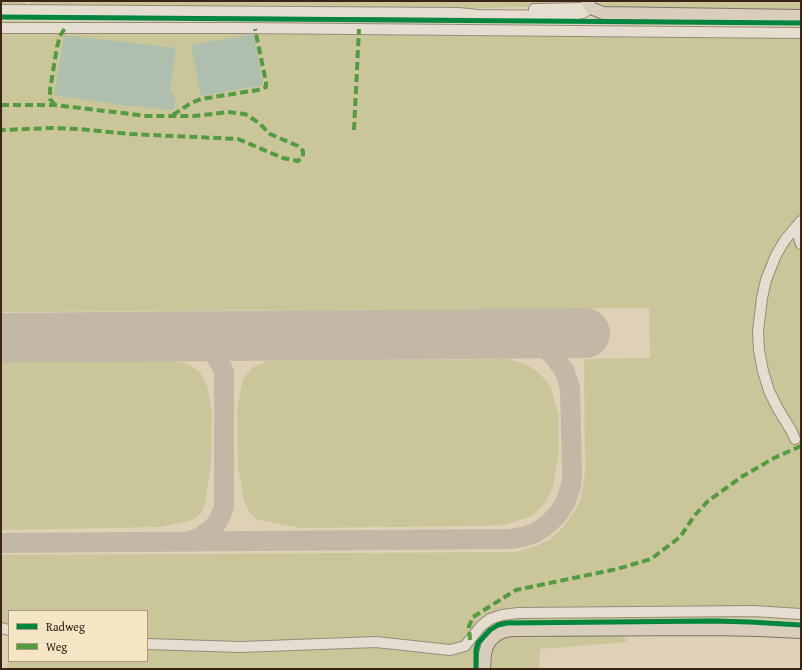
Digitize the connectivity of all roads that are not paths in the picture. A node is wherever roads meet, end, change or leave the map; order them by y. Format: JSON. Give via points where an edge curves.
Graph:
{"nodes":[{"id":1,"x":589,"y":4,"type":"edge"},
{"id":2,"x":1,"y":10,"type":"edge"},
{"id":3,"x":801,"y":16,"type":"edge"},
{"id":4,"x":1,"y":28,"type":"edge"},
{"id":5,"x":801,"y":33,"type":"edge"},
{"id":6,"x":801,"y":221,"type":"edge"},
{"id":7,"x":801,"y":228,"type":"edge"},
{"id":8,"x":801,"y":244,"type":"edge"},
{"id":9,"x":795,"y":439,"type":"dead end"},
{"id":10,"x":801,"y":614,"type":"edge"},
{"id":11,"x":801,"y":632,"type":"edge"},
{"id":12,"x":148,"y":644,"type":"edge"},
{"id":13,"x":484,"y":669,"type":"edge"}],
"edges":[{"from":1,"to":2,"type":"street","via":[[583,13],[568,16]]},
{"from":1,"to":3,"type":"main road","via":[[603,13]]},
{"from":4,"to":5,"type":"street"},
{"from":6,"to":9,"type":"street","via":[[776,255],[766,280],[758,331],[759,350],[769,391]]},
{"from":7,"to":8,"type":"street","via":[[798,238]]},
{"from":10,"to":12,"type":"street","via":[[753,611],[518,613],[490,619],[465,646],[450,650],[376,642],[240,647]]},
{"from":11,"to":13,"type":"main road","via":[[712,629],[512,630],[498,634],[491,640],[485,654]]}]}
